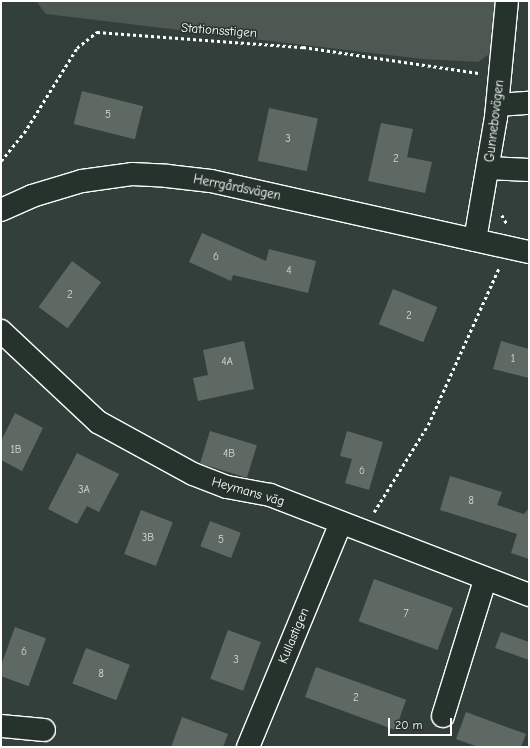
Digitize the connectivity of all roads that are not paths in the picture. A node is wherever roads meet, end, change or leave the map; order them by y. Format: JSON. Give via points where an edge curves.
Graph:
{"nodes":[{"id":1,"x":506,"y":1,"type":"edge"},
{"id":2,"x":529,"y":103,"type":"edge"},
{"id":3,"x":498,"y":106,"type":"junction"},
{"id":4,"x":488,"y":168,"type":"junction"},
{"id":5,"x":529,"y":170,"type":"edge"},
{"id":6,"x":1,"y":210,"type":"edge"},
{"id":7,"x":475,"y":240,"type":"junction"},
{"id":8,"x":529,"y":252,"type":"edge"},
{"id":9,"x":1,"y":331,"type":"edge"},
{"id":10,"x":340,"y":524,"type":"junction"},
{"id":11,"x":485,"y":580,"type":"junction"},
{"id":12,"x":529,"y":595,"type":"edge"},
{"id":13,"x":443,"y":716,"type":"dead end"},
{"id":14,"x":1,"y":726,"type":"edge"},
{"id":15,"x":44,"y":730,"type":"dead end"},
{"id":16,"x":248,"y":747,"type":"edge"}],
"edges":[{"from":1,"to":3,"type":"street","name":"Gunnebovägen"},
{"from":2,"to":3,"type":"street"},
{"from":3,"to":4,"type":"street","name":"Gunnebovägen"},
{"from":4,"to":5,"type":"street"},
{"from":4,"to":7,"type":"street","name":"Gunnebovägen"},
{"from":6,"to":7,"type":"street","name":"Herrgårdsvägen","via":[[82,181],[132,174],[211,181]]},
{"from":7,"to":8,"type":"street","name":"Herrgårdsvägen"},
{"from":9,"to":10,"type":"street","name":"Heymans väg","via":[[98,422],[145,450],[227,488],[270,495]]},
{"from":10,"to":11,"type":"street","name":"Heymans väg"},
{"from":10,"to":16,"type":"street","name":"Kullastigen"},
{"from":11,"to":12,"type":"street","name":"Heymans väg"},
{"from":11,"to":13,"type":"street"},
{"from":14,"to":15,"type":"street"}]}
